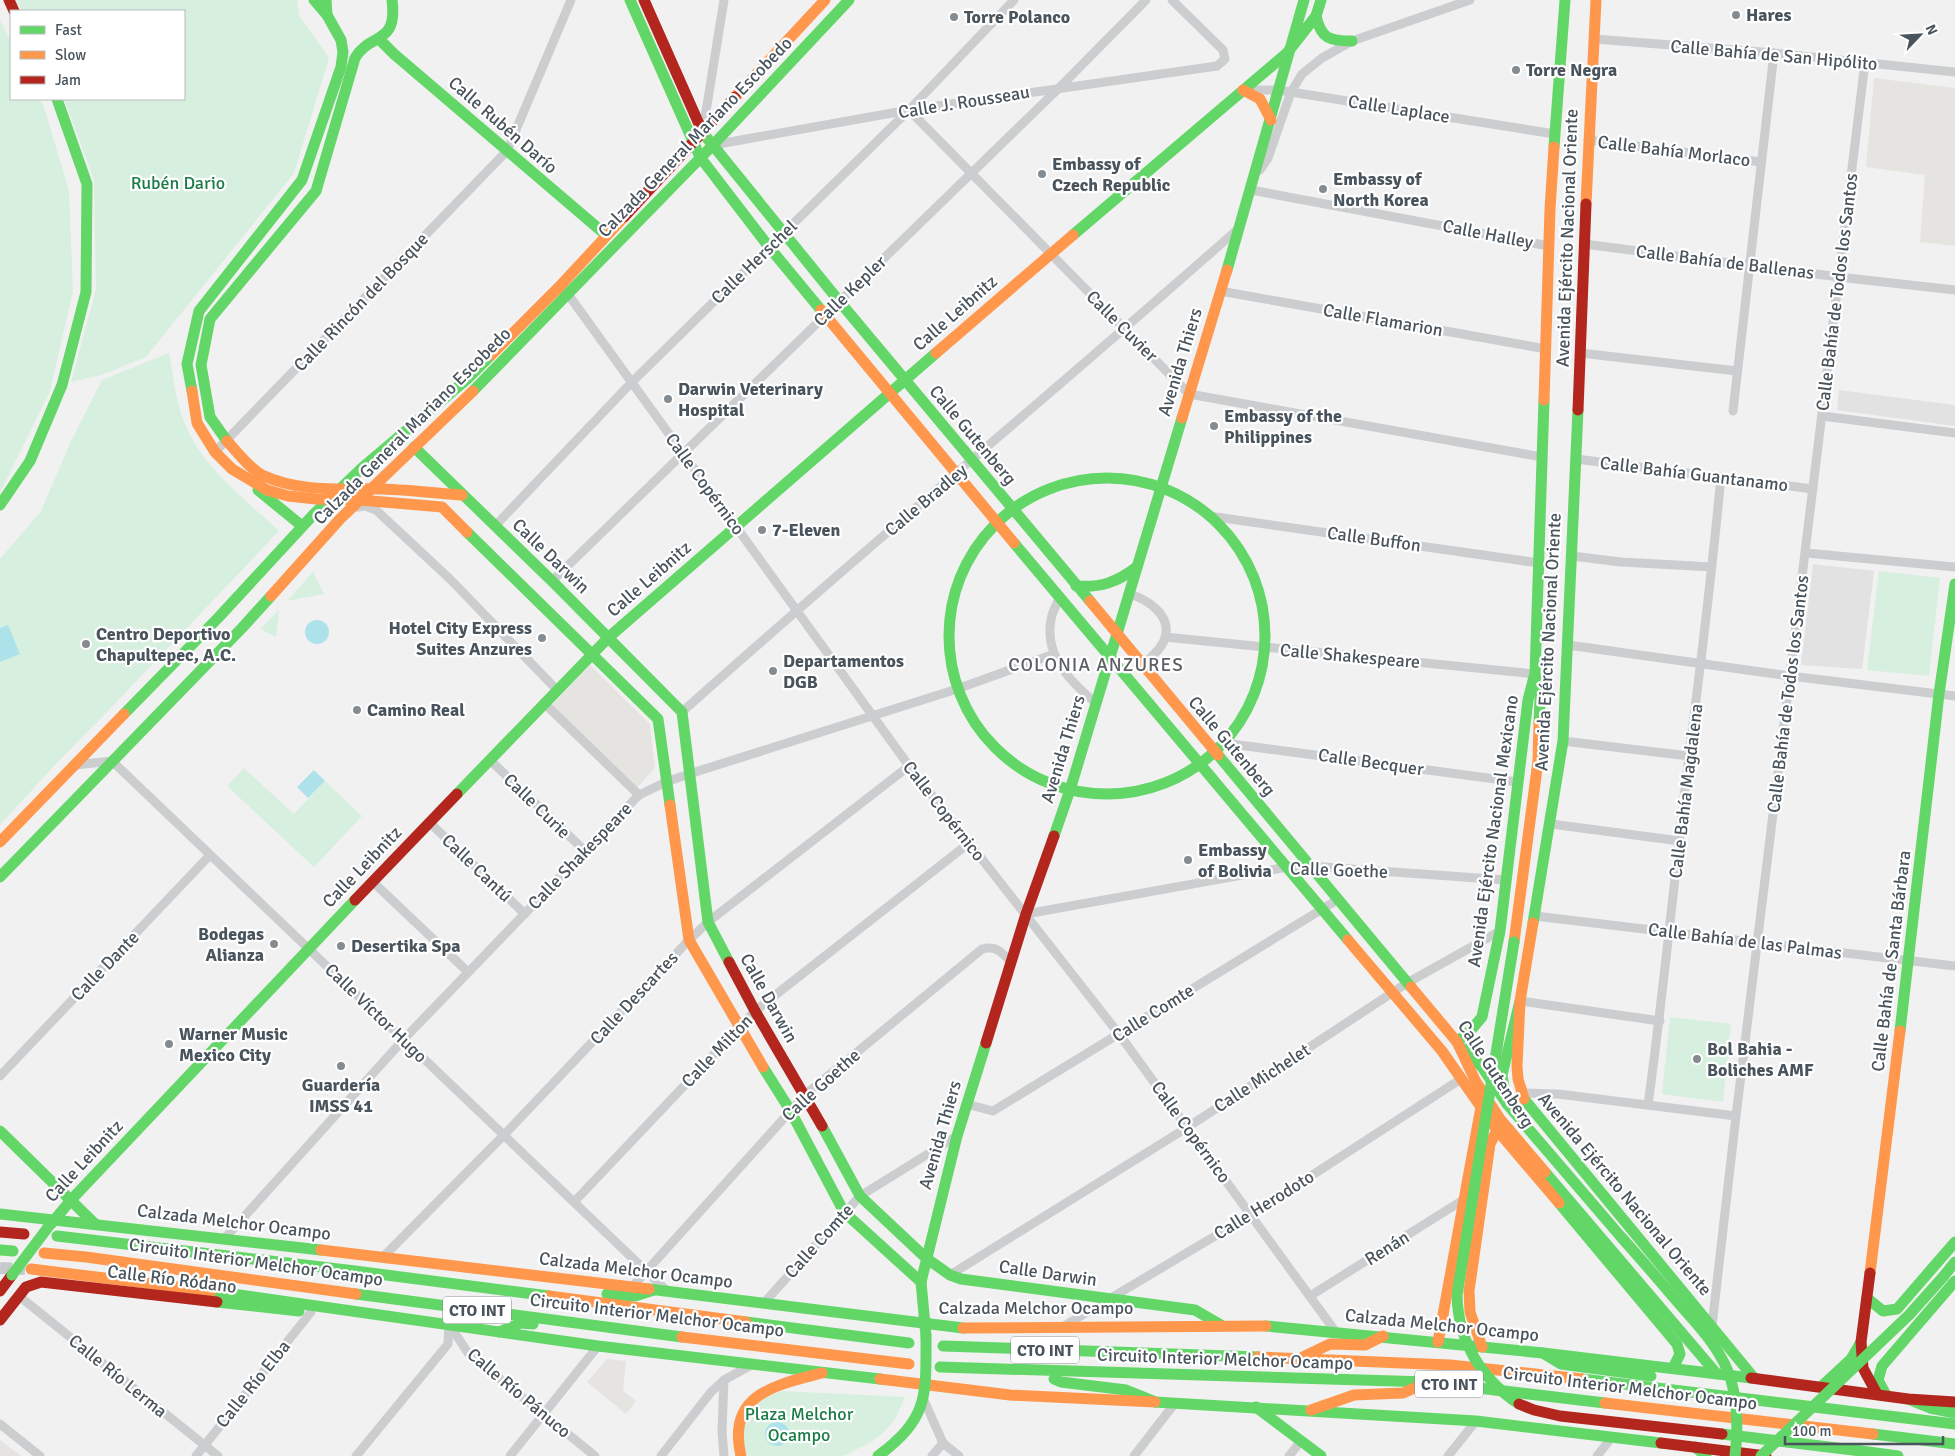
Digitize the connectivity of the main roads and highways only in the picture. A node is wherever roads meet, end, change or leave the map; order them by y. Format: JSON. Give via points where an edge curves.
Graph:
{"nodes":[{"id":1,"x":314,"y":0,"type":"edge"},
{"id":2,"x":326,"y":0,"type":"edge"},
{"id":3,"x":392,"y":0,"type":"edge"},
{"id":4,"x":630,"y":0,"type":"edge"},
{"id":5,"x":644,"y":0,"type":"edge"},
{"id":6,"x":825,"y":0,"type":"edge"},
{"id":7,"x":848,"y":0,"type":"edge"},
{"id":8,"x":1304,"y":0,"type":"edge"},
{"id":9,"x":1321,"y":0,"type":"edge"},
{"id":10,"x":1565,"y":0,"type":"edge"},
{"id":11,"x":1596,"y":0,"type":"edge"},
{"id":12,"x":1316,"y":16,"type":"junction"},
{"id":13,"x":329,"y":20,"type":"junction"},
{"id":14,"x":1352,"y":40,"type":"road end"},
{"id":15,"x":376,"y":41,"type":"junction"},
{"id":16,"x":1287,"y":53,"type":"junction"},
{"id":17,"x":1243,"y":90,"type":"junction"},
{"id":18,"x":57,"y":100,"type":"edge"},
{"id":19,"x":1271,"y":120,"type":"junction"},
{"id":20,"x":703,"y":133,"type":"junction"},
{"id":21,"x":693,"y":143,"type":"junction"},
{"id":22,"x":713,"y":145,"type":"junction"},
{"id":23,"x":700,"y":157,"type":"junction"},
{"id":24,"x":278,"y":210,"type":"junction"},
{"id":25,"x":291,"y":221,"type":"junction"},
{"id":26,"x":606,"y":235,"type":"junction"},
{"id":27,"x":564,"y":290,"type":"junction"},
{"id":28,"x":199,"y":311,"type":"junction"},
{"id":29,"x":210,"y":319,"type":"junction"},
{"id":30,"x":905,"y":380,"type":"junction"},
{"id":31,"x":889,"y":394,"type":"junction"},
{"id":32,"x":414,"y":447,"type":"junction"},
{"id":33,"x":232,"y":470,"type":"junction"},
{"id":34,"x":1161,"y":487,"type":"junction"},
{"id":35,"x":340,"y":488,"type":"junction"},
{"id":36,"x":371,"y":488,"type":"junction"},
{"id":37,"x":462,"y":495,"type":"junction"},
{"id":38,"x":328,"y":500,"type":"junction"},
{"id":39,"x":360,"y":500,"type":"junction"},
{"id":40,"x":0,"y":505,"type":"edge"},
{"id":41,"x":1012,"y":508,"type":"junction"},
{"id":42,"x":996,"y":522,"type":"junction"},
{"id":43,"x":302,"y":526,"type":"junction"},
{"id":44,"x":1137,"y":567,"type":"junction"},
{"id":45,"x":1955,"y":584,"type":"edge"},
{"id":46,"x":1076,"y":586,"type":"junction"},
{"id":47,"x":1116,"y":634,"type":"junction"},
{"id":48,"x":609,"y":637,"type":"junction"},
{"id":49,"x":592,"y":654,"type":"junction"},
{"id":50,"x":1110,"y":657,"type":"junction"},
{"id":51,"x":1535,"y":674,"type":"junction"},
{"id":52,"x":1214,"y":753,"type":"junction"},
{"id":53,"x":1201,"y":764,"type":"junction"},
{"id":54,"x":1070,"y":790,"type":"junction"},
{"id":55,"x":0,"y":842,"type":"edge"},
{"id":56,"x":0,"y":877,"type":"edge"},
{"id":57,"x":1520,"y":1001,"type":"junction"},
{"id":58,"x":1457,"y":1042,"type":"junction"},
{"id":59,"x":1506,"y":1104,"type":"junction"},
{"id":60,"x":1481,"y":1107,"type":"junction"},
{"id":61,"x":1496,"y":1130,"type":"junction"},
{"id":62,"x":0,"y":1131,"type":"edge"},
{"id":63,"x":70,"y":1200,"type":"junction"},
{"id":64,"x":0,"y":1214,"type":"edge"},
{"id":65,"x":51,"y":1222,"type":"junction"},
{"id":66,"x":95,"y":1224,"type":"junction"},
{"id":67,"x":0,"y":1232,"type":"edge"},
{"id":68,"x":24,"y":1234,"type":"dead end"},
{"id":69,"x":57,"y":1236,"type":"dead end"},
{"id":70,"x":1955,"y":1242,"type":"edge"},
{"id":71,"x":44,"y":1253,"type":"dead end"},
{"id":72,"x":926,"y":1258,"type":"junction"},
{"id":73,"x":1955,"y":1262,"type":"edge"},
{"id":74,"x":31,"y":1269,"type":"tunnel mouth"},
{"id":75,"x":1667,"y":1271,"type":"junction"},
{"id":76,"x":1955,"y":1281,"type":"edge"},
{"id":77,"x":921,"y":1282,"type":"junction"},
{"id":78,"x":654,"y":1290,"type":"junction"},
{"id":79,"x":0,"y":1291,"type":"edge"},
{"id":80,"x":1642,"y":1294,"type":"junction"},
{"id":81,"x":554,"y":1297,"type":"junction"},
{"id":82,"x":1867,"y":1298,"type":"junction"},
{"id":83,"x":16,"y":1300,"type":"junction"},
{"id":84,"x":356,"y":1311,"type":"junction"},
{"id":85,"x":0,"y":1312,"type":"edge"},
{"id":86,"x":0,"y":1320,"type":"edge"},
{"id":87,"x":575,"y":1324,"type":"junction"},
{"id":88,"x":1222,"y":1325,"type":"junction"},
{"id":89,"x":926,"y":1330,"type":"junction"},
{"id":90,"x":499,"y":1332,"type":"junction"},
{"id":91,"x":1383,"y":1336,"type":"junction"},
{"id":92,"x":1438,"y":1342,"type":"junction"},
{"id":93,"x":1861,"y":1342,"type":"junction"},
{"id":94,"x":909,"y":1343,"type":"dead end"},
{"id":95,"x":944,"y":1346,"type":"dead end"},
{"id":96,"x":1482,"y":1347,"type":"junction"},
{"id":97,"x":1543,"y":1353,"type":"junction"},
{"id":98,"x":1300,"y":1358,"type":"junction"},
{"id":99,"x":910,"y":1364,"type":"dead end"},
{"id":100,"x":940,"y":1367,"type":"dead end"},
{"id":101,"x":1673,"y":1368,"type":"junction"},
{"id":102,"x":1033,"y":1371,"type":"junction"},
{"id":103,"x":822,"y":1373,"type":"junction"},
{"id":104,"x":1716,"y":1373,"type":"junction"},
{"id":105,"x":1754,"y":1378,"type":"junction"},
{"id":106,"x":1428,"y":1382,"type":"junction"},
{"id":107,"x":1822,"y":1386,"type":"junction"},
{"id":108,"x":1679,"y":1390,"type":"junction"},
{"id":109,"x":1882,"y":1395,"type":"junction"},
{"id":110,"x":1908,"y":1399,"type":"junction"},
{"id":111,"x":1156,"y":1402,"type":"junction"},
{"id":112,"x":1955,"y":1402,"type":"edge"},
{"id":113,"x":1256,"y":1407,"type":"junction"},
{"id":114,"x":1311,"y":1410,"type":"junction"},
{"id":115,"x":1955,"y":1412,"type":"edge"},
{"id":116,"x":1955,"y":1424,"type":"edge"},
{"id":117,"x":1955,"y":1444,"type":"edge"},
{"id":118,"x":1695,"y":1448,"type":"junction"},
{"id":119,"x":1864,"y":1454,"type":"edge"},
{"id":120,"x":741,"y":1456,"type":"edge"},
{"id":121,"x":878,"y":1456,"type":"edge"},
{"id":122,"x":1321,"y":1456,"type":"edge"},
{"id":123,"x":1706,"y":1456,"type":"edge"},
{"id":124,"x":1734,"y":1456,"type":"edge"},
{"id":125,"x":1761,"y":1456,"type":"edge"},
{"id":126,"x":1766,"y":1456,"type":"edge"},
{"id":127,"x":1898,"y":1456,"type":"edge"}],
"edges":[{"from":1,"to":13,"type":"main road"},
{"from":2,"to":13,"type":"main road"},
{"from":3,"to":15,"type":"main road","via":[[393,21],[386,34]]},
{"from":4,"to":21,"type":"main road","name":"Calle Gutenberg"},
{"from":5,"to":20,"type":"main road","name":"Calle Gutenberg"},
{"from":6,"to":20,"type":"main road","name":"Calzada General Mariano Escobedo"},
{"from":7,"to":22,"type":"main road","name":"Calzada General Mariano Escobedo"},
{"from":8,"to":16,"type":"main road","name":"Avenida Thiers"},
{"from":9,"to":12,"type":"main road"},
{"from":10,"to":51,"type":"main road","name":"Avenida Ejército Nacional Oriente","via":[[1549,246]]},
{"from":11,"to":57,"type":"main road","name":"Avenida Ejército Nacional Oriente","via":[[1563,741]]},
{"from":12,"to":14,"type":"main road","via":[[1318,29],[1325,37],[1335,41]]},
{"from":12,"to":16,"type":"main road","name":"Calle Leibnitz"},
{"from":13,"to":15,"type":"main road","via":[[345,38],[359,44]]},
{"from":13,"to":24,"type":"main road","via":[[341,40],[341,66],[302,180]]},
{"from":15,"to":25,"type":"main road","via":[[360,49],[355,58],[316,191]]},
{"from":15,"to":26,"type":"main road","name":"Calle Rubén Darío"},
{"from":16,"to":17,"type":"main road","name":"Calle Leibnitz"},
{"from":16,"to":19,"type":"main road","name":"Avenida Thiers"},
{"from":17,"to":19,"type":"main road","via":[[1260,99]]},
{"from":17,"to":30,"type":"main road","name":"Calle Leibnitz"},
{"from":18,"to":40,"type":"main road","via":[[87,184],[86,292],[62,385],[30,461]]},
{"from":19,"to":34,"type":"main road","name":"Avenida Thiers"},
{"from":20,"to":21,"type":"main road","name":"Calzada General Mariano Escobedo"},
{"from":20,"to":22,"type":"main road","name":"Calle Gutenberg"},
{"from":21,"to":23,"type":"main road","name":"Calle Gutenberg"},
{"from":21,"to":26,"type":"main road","name":"Calzada General Mariano Escobedo"},
{"from":22,"to":23,"type":"main road","name":"Calzada General Mariano Escobedo"},
{"from":22,"to":30,"type":"main road","name":"Calle Gutenberg"},
{"from":23,"to":27,"type":"main road","name":"Calzada General Mariano Escobedo"},
{"from":23,"to":31,"type":"main road","name":"Calle Gutenberg"},
{"from":24,"to":25,"type":"main road"},
{"from":24,"to":28,"type":"main road"},
{"from":25,"to":29,"type":"main road"},
{"from":26,"to":27,"type":"main road","name":"Calzada General Mariano Escobedo"},
{"from":27,"to":32,"type":"main road","name":"Calzada General Mariano Escobedo","via":[[462,403]]},
{"from":27,"to":35,"type":"main road","name":"Calzada General Mariano Escobedo"},
{"from":28,"to":29,"type":"main road"},
{"from":28,"to":33,"type":"main road","via":[[187,364],[197,423],[215,452]]},
{"from":29,"to":35,"type":"main road","via":[[201,365],[210,417],[227,441],[251,468],[263,475],[291,485]]},
{"from":30,"to":31,"type":"main road","name":"Calle Leibnitz"},
{"from":30,"to":41,"type":"main road","name":"Calle Gutenberg"},
{"from":31,"to":42,"type":"main road","name":"Calle Gutenberg"},
{"from":31,"to":48,"type":"main road","name":"Calle Leibnitz"},
{"from":32,"to":36,"type":"main road","name":"Calzada General Mariano Escobedo"},
{"from":32,"to":37,"type":"main road","name":"Calle Darwin"},
{"from":33,"to":38,"type":"main road","via":[[267,490],[288,496]]},
{"from":33,"to":43,"type":"main road"},
{"from":34,"to":41,"type":"main road","via":[[1110,477],[1083,479],[1042,491]]},
{"from":34,"to":44,"type":"main road","name":"Avenida Thiers"},
{"from":34,"to":52,"type":"main road","via":[[1178,494],[1209,516],[1234,543],[1252,575],[1263,611],[1264,648],[1258,682],[1245,714]]},
{"from":35,"to":36,"type":"main road"},
{"from":35,"to":38,"type":"main road","name":"Calzada General Mariano Escobedo"},
{"from":36,"to":37,"type":"main road"},
{"from":36,"to":39,"type":"main road","name":"Calzada General Mariano Escobedo"},
{"from":37,"to":48,"type":"main road","name":"Calle Darwin"},
{"from":38,"to":39,"type":"main road"},
{"from":38,"to":43,"type":"main road","name":"Calzada General Mariano Escobedo"},
{"from":39,"to":49,"type":"main road","via":[[442,508]]},
{"from":39,"to":56,"type":"main road","name":"Calzada General Mariano Escobedo","via":[[242,628]]},
{"from":41,"to":42,"type":"main road"},
{"from":41,"to":46,"type":"main road","name":"Calle Gutenberg"},
{"from":42,"to":50,"type":"main road","name":"Calle Gutenberg"},
{"from":42,"to":54,"type":"main road","via":[[974,549],[958,582],[949,617],[949,653],[957,688],[975,724],[1001,754],[1033,776]]},
{"from":43,"to":55,"type":"main road","name":"Calzada General Mariano Escobedo","via":[[211,625]]},
{"from":44,"to":46,"type":"main road","via":[[1120,580],[1104,586]]},
{"from":44,"to":47,"type":"main road","name":"Avenida Thiers"},
{"from":45,"to":82,"type":"main road","name":"Calle Bahía de Santa Bárbara"},
{"from":46,"to":47,"type":"main road","name":"Calle Gutenberg"},
{"from":47,"to":50,"type":"main road","name":"Avenida Thiers"},
{"from":47,"to":52,"type":"main road","name":"Calle Gutenberg"},
{"from":48,"to":49,"type":"main road","name":"Calle Leibnitz"},
{"from":48,"to":72,"type":"main road","name":"Calle Darwin","via":[[682,712],[708,922],[860,1196]]},
{"from":49,"to":63,"type":"main road","name":"Calle Leibnitz"},
{"from":49,"to":77,"type":"main road","via":[[658,719],[688,940],[790,1110],[844,1212]]},
{"from":50,"to":53,"type":"main road","name":"Calle Gutenberg"},
{"from":50,"to":54,"type":"main road","name":"Avenida Thiers"},
{"from":51,"to":58,"type":"main road","name":"Avenida Ejército Nacional Mexicano","via":[[1528,700],[1500,931],[1482,1017]]},
{"from":51,"to":119,"type":"main road","bridge":true,"via":[[1540,698],[1538,761],[1514,942],[1456,1300],[1463,1336],[1476,1364],[1496,1388],[1533,1410]]},
{"from":52,"to":53,"type":"main road"},
{"from":52,"to":58,"type":"main road","name":"Calle Gutenberg"},
{"from":53,"to":54,"type":"main road","via":[[1171,782],[1138,792],[1104,795]]},
{"from":53,"to":60,"type":"main road","name":"Calle Gutenberg","via":[[1442,1051]]},
{"from":54,"to":72,"type":"main road","name":"Avenida Thiers","via":[[1026,914],[966,1104]]},
{"from":57,"to":59,"type":"main road","via":[[1502,1075]]},
{"from":57,"to":75,"type":"main road","name":"Avenida Ejército Nacional Oriente","via":[[1516,1074],[1525,1103]]},
{"from":58,"to":59,"type":"main road","via":[[1482,1067]]},
{"from":58,"to":80,"type":"main road","name":"Calle Gutenberg","via":[[1476,1082],[1500,1119]]},
{"from":59,"to":124,"type":"main road","bridge":true,"via":[[1705,1332],[1731,1378],[1738,1430]]},
{"from":60,"to":61,"type":"main road","name":"Calle Gutenberg"},
{"from":60,"to":92,"type":"main road"},
{"from":61,"to":80,"type":"main road","name":"Calle Gutenberg"},
{"from":61,"to":96,"type":"main road","via":[[1490,1144],[1469,1291],[1470,1312]]},
{"from":62,"to":63,"type":"main road"},
{"from":63,"to":65,"type":"main road","name":"Calle Leibnitz"},
{"from":63,"to":66,"type":"main road"},
{"from":64,"to":65,"type":"main road","name":"Calzada Melchor Ocampo","number":"CTO INT"},
{"from":65,"to":66,"type":"main road","name":"Calzada Melchor Ocampo","number":"CTO INT"},
{"from":65,"to":79,"type":"main road","bridge":true},
{"from":66,"to":78,"type":"main road","name":"Calzada Melchor Ocampo","number":"CTO INT"},
{"from":67,"to":68,"type":"main road"},
{"from":69,"to":81,"type":"main road","name":"Circuito Interior Melchor Ocampo","number":"CTO INT"},
{"from":70,"to":82,"type":"main road","via":[[1897,1310],[1882,1312]]},
{"from":71,"to":87,"type":"main road","name":"Circuito Interior Melchor Ocampo","number":"CTO INT"},
{"from":72,"to":77,"type":"main road","name":"Avenida Thiers"},
{"from":72,"to":88,"type":"main road","name":"Calle Darwin","via":[[961,1279],[1195,1310]]},
{"from":73,"to":125,"type":"main road","bridge":true,"via":[[1909,1315]]},
{"from":74,"to":84,"type":"main road","number":"CTO INT"},
{"from":75,"to":80,"type":"main road"},
{"from":75,"to":105,"type":"main road","name":"Avenida Ejército Nacional Oriente"},
{"from":76,"to":109,"type":"main road","via":[[1882,1366],[1878,1380]]},
{"from":77,"to":89,"type":"main road","name":"Avenida Thiers"},
{"from":78,"to":81,"type":"main road","via":[[635,1296],[576,1291]]},
{"from":78,"to":89,"type":"main road","name":"Calzada Melchor Ocampo","number":"CTO INT"},
{"from":80,"to":101,"type":"main road","name":"Calle Gutenberg","via":[[1679,1347],[1680,1356]]},
{"from":80,"to":104,"type":"main road","name":"Calle Gutenberg"},
{"from":81,"to":94,"type":"main road","name":"Circuito Interior Melchor Ocampo","number":"CTO INT"},
{"from":82,"to":93,"type":"main road","name":"Calle Bahía de Santa Bárbara"},
{"from":83,"to":84,"type":"main road","name":"Calle Río Ródano","via":[[26,1287],[41,1282],[311,1312]]},
{"from":83,"to":85,"type":"main road"},
{"from":83,"to":86,"type":"main road","name":"Calle Río Ródano"},
{"from":84,"to":90,"type":"main road","number":"CTO INT"},
{"from":87,"to":90,"type":"main road","via":[[560,1328],[521,1323]]},
{"from":87,"to":99,"type":"main road","name":"Circuito Interior Melchor Ocampo","number":"CTO INT"},
{"from":88,"to":89,"type":"main road","name":"Calzada Melchor Ocampo","number":"CTO INT"},
{"from":88,"to":91,"type":"main road","name":"Calzada Melchor Ocampo","number":"CTO INT","via":[[1275,1326]]},
{"from":89,"to":121,"type":"main road","name":"Avenida Thiers","bridge":true,"via":[[925,1397],[920,1412],[906,1432]]},
{"from":90,"to":103,"type":"main road","number":"CTO INT"},
{"from":91,"to":92,"type":"main road","name":"Calzada Melchor Ocampo","number":"CTO INT"},
{"from":91,"to":98,"type":"main road","via":[[1365,1345],[1330,1344]]},
{"from":92,"to":96,"type":"main road","name":"Calzada Melchor Ocampo","number":"CTO INT"},
{"from":93,"to":107,"type":"main road","via":[[1851,1359]]},
{"from":93,"to":109,"type":"main road","via":[[1862,1363]]},
{"from":95,"to":98,"type":"main road","name":"Circuito Interior Melchor Ocampo","number":"CTO INT"},
{"from":96,"to":97,"type":"main road","name":"Calzada Melchor Ocampo","number":"CTO INT"},
{"from":97,"to":101,"type":"main road","name":"Calzada Melchor Ocampo","number":"CTO INT"},
{"from":97,"to":108,"type":"main road","via":[[1561,1364],[1652,1376]]},
{"from":98,"to":108,"type":"main road","name":"Circuito Interior Melchor Ocampo","number":"CTO INT","via":[[1450,1365]]},
{"from":100,"to":102,"type":"main road","name":"Circuito Interior Melchor Ocampo","number":"CTO INT"},
{"from":101,"to":104,"type":"main road","name":"Calzada Melchor Ocampo","number":"CTO INT"},
{"from":102,"to":106,"type":"main road","name":"Circuito Interior Melchor Ocampo","number":"CTO INT"},
{"from":102,"to":111,"type":"main road","via":[[1061,1382],[1126,1390]]},
{"from":103,"to":111,"type":"main road","number":"CTO INT","via":[[1010,1395]]},
{"from":103,"to":120,"type":"main road","via":[[764,1390],[750,1401],[737,1430],[736,1443]]},
{"from":104,"to":105,"type":"main road","name":"Calzada Melchor Ocampo","number":"CTO INT"},
{"from":105,"to":107,"type":"main road","name":"Calzada Melchor Ocampo","number":"CTO INT"},
{"from":106,"to":114,"type":"main road","via":[[1403,1393],[1354,1395]]},
{"from":106,"to":117,"type":"main road","name":"Circuito Interior Melchor Ocampo","number":"CTO INT"},
{"from":107,"to":109,"type":"main road","name":"Calzada Melchor Ocampo","number":"CTO INT"},
{"from":108,"to":116,"type":"main road","name":"Circuito Interior Melchor Ocampo","number":"CTO INT"},
{"from":109,"to":110,"type":"main road","name":"Calzada Melchor Ocampo","number":"CTO INT"},
{"from":110,"to":112,"type":"main road","name":"Calzada Melchor Ocampo","number":"CTO INT"},
{"from":110,"to":115,"type":"main road","via":[[1930,1408]]},
{"from":111,"to":113,"type":"main road","number":"CTO INT"},
{"from":113,"to":114,"type":"main road","number":"CTO INT"},
{"from":113,"to":122,"type":"main road"},
{"from":114,"to":118,"type":"main road","number":"CTO INT","via":[[1476,1421]]},
{"from":118,"to":123,"type":"main road"},
{"from":118,"to":126,"type":"main road","number":"CTO INT"},
{"from":119,"to":127,"type":"main road"}]}
